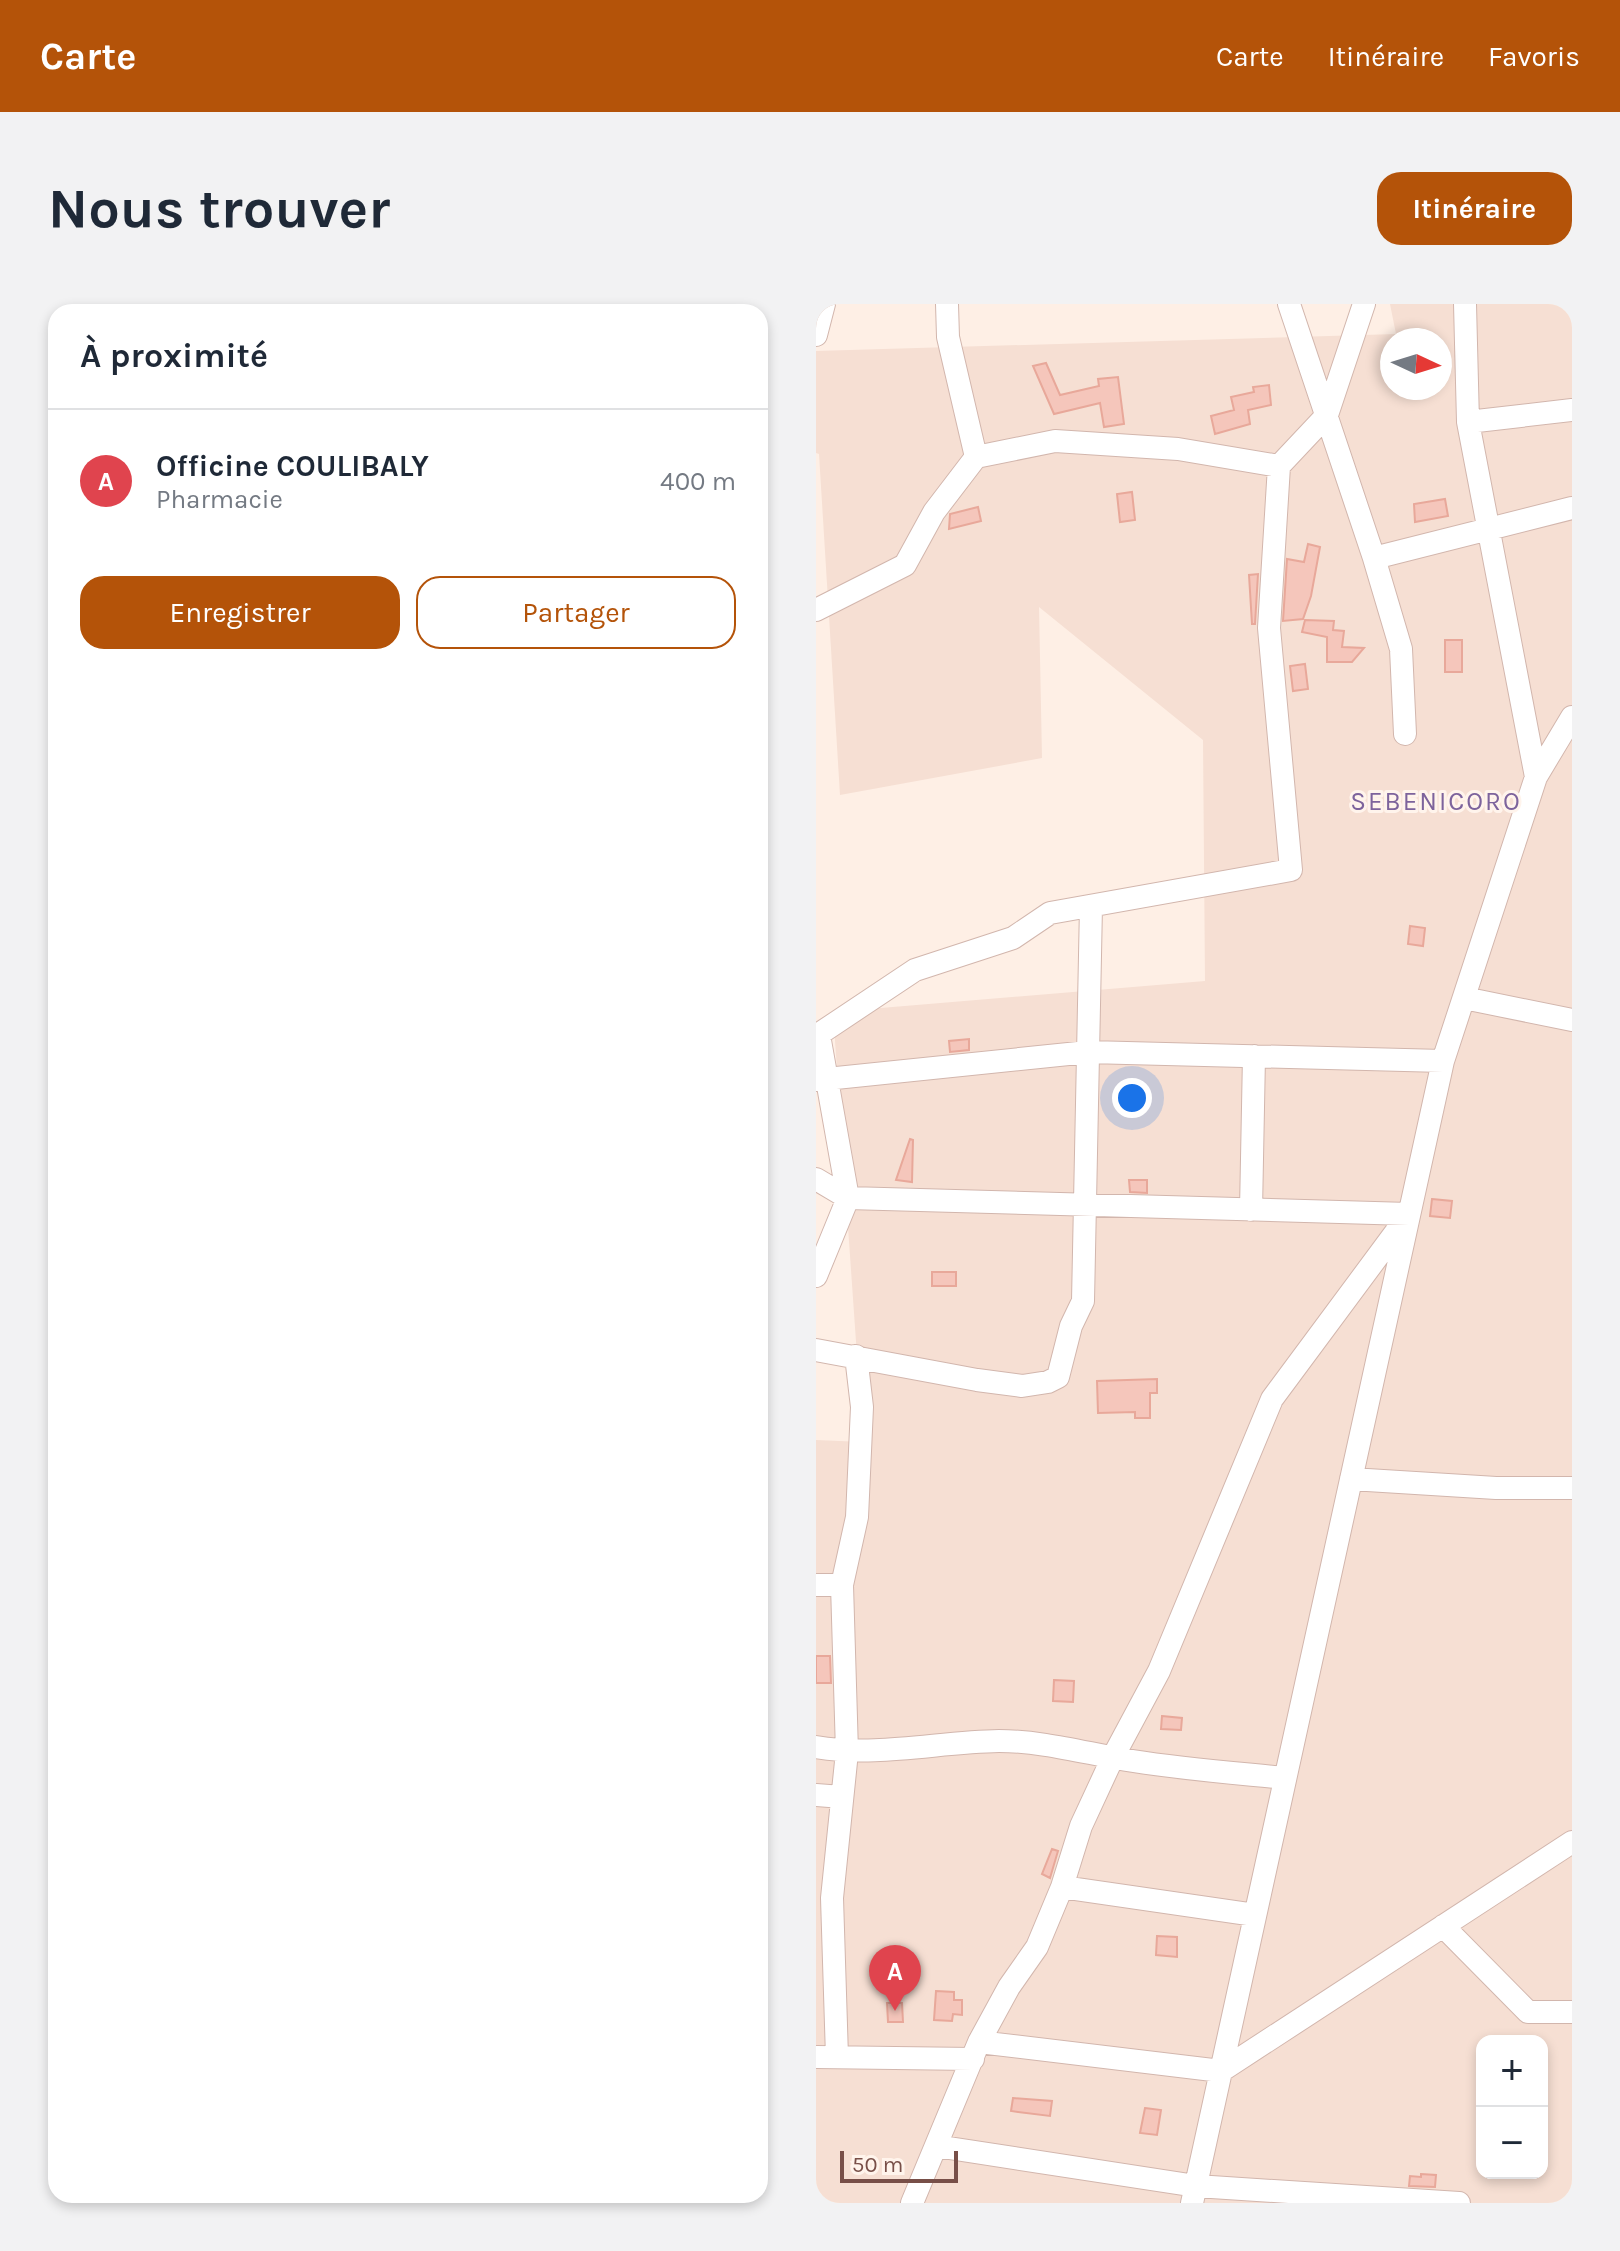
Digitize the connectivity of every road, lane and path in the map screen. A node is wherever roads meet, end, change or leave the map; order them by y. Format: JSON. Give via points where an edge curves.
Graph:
{"nodes":[{"id":1,"x":824,"y":304,"type":"edge"},
{"id":2,"x":947,"y":304,"type":"edge"},
{"id":3,"x":1289,"y":304,"type":"edge"},
{"id":4,"x":1364,"y":304,"type":"edge"},
{"id":5,"x":1465,"y":304,"type":"edge"},
{"id":6,"x":816,"y":335,"type":"edge"},
{"id":7,"x":1572,"y":410,"type":"edge"},
{"id":8,"x":1327,"y":415,"type":"junction"},
{"id":9,"x":1468,"y":422,"type":"junction"},
{"id":10,"x":976,"y":457,"type":"junction"},
{"id":11,"x":1279,"y":466,"type":"junction"},
{"id":12,"x":1572,"y":508,"type":"edge"},
{"id":13,"x":1488,"y":529,"type":"junction"},
{"id":14,"x":1374,"y":558,"type":"junction"},
{"id":15,"x":816,"y":610,"type":"edge"},
{"id":16,"x":1572,"y":717,"type":"edge"},
{"id":17,"x":1405,"y":734,"type":"dead end"},
{"id":18,"x":1536,"y":777,"type":"junction"},
{"id":19,"x":1091,"y":906,"type":"junction"},
{"id":20,"x":1464,"y":998,"type":"junction"},
{"id":21,"x":1572,"y":1020,"type":"edge"},
{"id":22,"x":817,"y":1036,"type":"edge"},
{"id":23,"x":1088,"y":1052,"type":"junction"},
{"id":24,"x":1254,"y":1056,"type":"junction"},
{"id":25,"x":1443,"y":1061,"type":"junction"},
{"id":26,"x":821,"y":1080,"type":"edge"},
{"id":27,"x":816,"y":1179,"type":"edge"},
{"id":28,"x":848,"y":1198,"type":"junction"},
{"id":29,"x":1085,"y":1205,"type":"junction"},
{"id":30,"x":1251,"y":1210,"type":"junction"},
{"id":31,"x":1409,"y":1214,"type":"junction"},
{"id":32,"x":816,"y":1276,"type":"edge"},
{"id":33,"x":816,"y":1350,"type":"edge"},
{"id":34,"x":856,"y":1356,"type":"junction"},
{"id":35,"x":1351,"y":1479,"type":"junction"},
{"id":36,"x":1572,"y":1488,"type":"edge"},
{"id":37,"x":816,"y":1585,"type":"edge"},
{"id":38,"x":842,"y":1585,"type":"junction"},
{"id":39,"x":816,"y":1747,"type":"edge"},
{"id":40,"x":847,"y":1752,"type":"junction"},
{"id":41,"x":1113,"y":1757,"type":"junction"},
{"id":42,"x":1285,"y":1778,"type":"junction"},
{"id":43,"x":816,"y":1795,"type":"edge"},
{"id":44,"x":842,"y":1797,"type":"junction"},
{"id":45,"x":1572,"y":1842,"type":"edge"},
{"id":46,"x":1062,"y":1887,"type":"junction"},
{"id":47,"x":824,"y":1897,"type":"edge"},
{"id":48,"x":1255,"y":1915,"type":"junction"},
{"id":49,"x":1443,"y":1926,"type":"junction"},
{"id":50,"x":1572,"y":2012,"type":"edge"},
{"id":51,"x":976,"y":2050,"type":"junction"},
{"id":52,"x":826,"y":2057,"type":"edge"},
{"id":53,"x":1221,"y":2071,"type":"junction"},
{"id":54,"x":936,"y":2146,"type":"junction"},
{"id":55,"x":1194,"y":2194,"type":"edge"},
{"id":56,"x":1337,"y":2199,"type":"edge"},
{"id":57,"x":912,"y":2203,"type":"edge"},
{"id":58,"x":1459,"y":2203,"type":"edge"}],
"edges":[{"from":1,"to":6,"type":"street"},
{"from":2,"to":10,"type":"street","via":[[948,337]]},
{"from":3,"to":8,"type":"street"},
{"from":4,"to":8,"type":"street"},
{"from":5,"to":9,"type":"street"},
{"from":7,"to":9,"type":"street"},
{"from":8,"to":11,"type":"street"},
{"from":8,"to":14,"type":"street"},
{"from":9,"to":13,"type":"street"},
{"from":10,"to":11,"type":"street","via":[[1055,441],[1178,449]]},
{"from":10,"to":15,"type":"street","via":[[934,512],[905,565]]},
{"from":11,"to":19,"type":"street","via":[[1269,628],[1291,870]]},
{"from":12,"to":13,"type":"street"},
{"from":13,"to":14,"type":"street"},
{"from":13,"to":18,"type":"street"},
{"from":14,"to":17,"type":"street","via":[[1401,649]]},
{"from":16,"to":18,"type":"street"},
{"from":18,"to":20,"type":"street"},
{"from":19,"to":22,"type":"street","via":[[1050,913],[1013,938],[915,970]]},
{"from":19,"to":23,"type":"street"},
{"from":20,"to":21,"type":"street"},
{"from":20,"to":25,"type":"street"},
{"from":22,"to":26,"type":"street"},
{"from":23,"to":24,"type":"street"},
{"from":23,"to":26,"type":"street"},
{"from":23,"to":29,"type":"street"},
{"from":24,"to":25,"type":"street"},
{"from":24,"to":30,"type":"street"},
{"from":25,"to":31,"type":"street"},
{"from":26,"to":28,"type":"street"},
{"from":27,"to":28,"type":"street"},
{"from":28,"to":29,"type":"street"},
{"from":28,"to":32,"type":"street"},
{"from":29,"to":30,"type":"street"},
{"from":29,"to":34,"type":"street","via":[[1083,1301],[1058,1377],[1022,1386]]},
{"from":30,"to":31,"type":"street"},
{"from":31,"to":35,"type":"street"},
{"from":31,"to":41,"type":"street","via":[[1272,1399],[1159,1671]]},
{"from":33,"to":34,"type":"street"},
{"from":34,"to":38,"type":"street","via":[[862,1407],[857,1517]]},
{"from":35,"to":36,"type":"street"},
{"from":35,"to":42,"type":"street"},
{"from":37,"to":38,"type":"street"},
{"from":38,"to":40,"type":"street"},
{"from":39,"to":40,"type":"street"},
{"from":40,"to":41,"type":"street","via":[[998,1741],[1056,1745]]},
{"from":40,"to":44,"type":"street"},
{"from":41,"to":42,"type":"street"},
{"from":41,"to":46,"type":"street","via":[[1081,1826]]},
{"from":42,"to":48,"type":"street"},
{"from":43,"to":44,"type":"street"},
{"from":44,"to":47,"type":"street"},
{"from":45,"to":49,"type":"street"},
{"from":46,"to":48,"type":"street"},
{"from":46,"to":51,"type":"street","via":[[1037,1947]]},
{"from":47,"to":52,"type":"street"},
{"from":48,"to":53,"type":"street"},
{"from":49,"to":50,"type":"street","via":[[1528,2012]]},
{"from":49,"to":53,"type":"street"},
{"from":51,"to":52,"type":"street"},
{"from":51,"to":53,"type":"street"},
{"from":51,"to":54,"type":"street"},
{"from":53,"to":55,"type":"street"},
{"from":54,"to":55,"type":"street"},
{"from":54,"to":57,"type":"street"},
{"from":55,"to":56,"type":"street"},
{"from":56,"to":58,"type":"street"}]}
